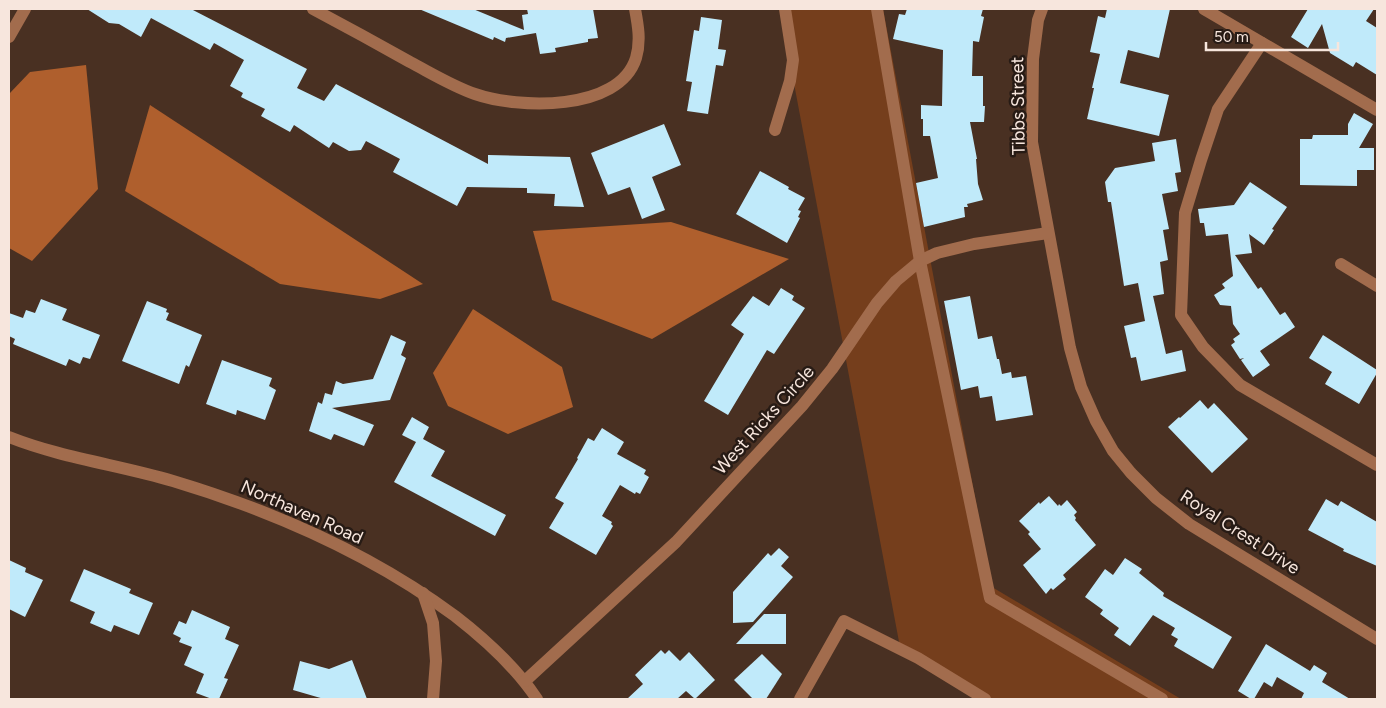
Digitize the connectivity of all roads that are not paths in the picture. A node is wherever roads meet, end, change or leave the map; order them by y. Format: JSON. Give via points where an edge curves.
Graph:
{"nodes":[{"id":1,"x":25,"y":9,"type":"edge"},
{"id":2,"x":313,"y":9,"type":"edge"},
{"id":3,"x":635,"y":9,"type":"edge"},
{"id":4,"x":785,"y":9,"type":"edge"},
{"id":5,"x":877,"y":9,"type":"edge"},
{"id":6,"x":1042,"y":9,"type":"edge"},
{"id":7,"x":1204,"y":9,"type":"edge"},
{"id":8,"x":9,"y":37,"type":"edge"},
{"id":9,"x":1262,"y":43,"type":"junction"},
{"id":10,"x":1377,"y":110,"type":"edge"},
{"id":11,"x":775,"y":130,"type":"dead end"},
{"id":12,"x":1048,"y":233,"type":"junction"},
{"id":13,"x":920,"y":261,"type":"junction"},
{"id":14,"x":1341,"y":264,"type":"dead end"},
{"id":15,"x":1377,"y":286,"type":"edge"},
{"id":16,"x":9,"y":438,"type":"edge"},
{"id":17,"x":1377,"y":465,"type":"edge"},
{"id":18,"x":423,"y":593,"type":"junction"},
{"id":19,"x":1377,"y":639,"type":"edge"},
{"id":20,"x":525,"y":681,"type":"junction"},
{"id":21,"x":433,"y":699,"type":"edge"},
{"id":22,"x":536,"y":699,"type":"edge"},
{"id":23,"x":800,"y":699,"type":"edge"},
{"id":24,"x":985,"y":699,"type":"edge"},
{"id":25,"x":1162,"y":699,"type":"edge"}],
"edges":[{"from":1,"to":8,"type":"street"},
{"from":2,"to":3,"type":"street","via":[[476,95],[542,104],[591,97],[614,87],[628,73],[636,58],[640,32]]},
{"from":4,"to":11,"type":"street","via":[[793,60]]},
{"from":5,"to":13,"type":"street"},
{"from":6,"to":12,"type":"street","name":"Tibbs Street","via":[[1032,59],[1032,142]]},
{"from":7,"to":9,"type":"street"},
{"from":9,"to":10,"type":"street"},
{"from":9,"to":17,"type":"street","via":[[1218,109],[1200,160],[1185,213],[1181,315],[1203,347],[1240,385]]},
{"from":12,"to":13,"type":"street","name":"West Ricks Circle","via":[[974,244],[937,253]]},
{"from":12,"to":19,"type":"street","name":"Royal Crest Drive","via":[[1080,387],[1113,451],[1156,498],[1189,524]]},
{"from":13,"to":20,"type":"street","name":"West Ricks Circle","via":[[877,303],[802,406],[676,542]]},
{"from":13,"to":25,"type":"street","via":[[990,598]]},
{"from":14,"to":15,"type":"street"},
{"from":16,"to":18,"type":"street","name":"Northaven Road","via":[[231,499],[341,547]]},
{"from":18,"to":20,"type":"street","name":"Northaven Road","via":[[497,651]]},
{"from":18,"to":21,"type":"street","via":[[434,623]]},
{"from":20,"to":22,"type":"street","name":"Northaven Road"},
{"from":23,"to":24,"type":"street","via":[[844,621],[918,658]]}]}
